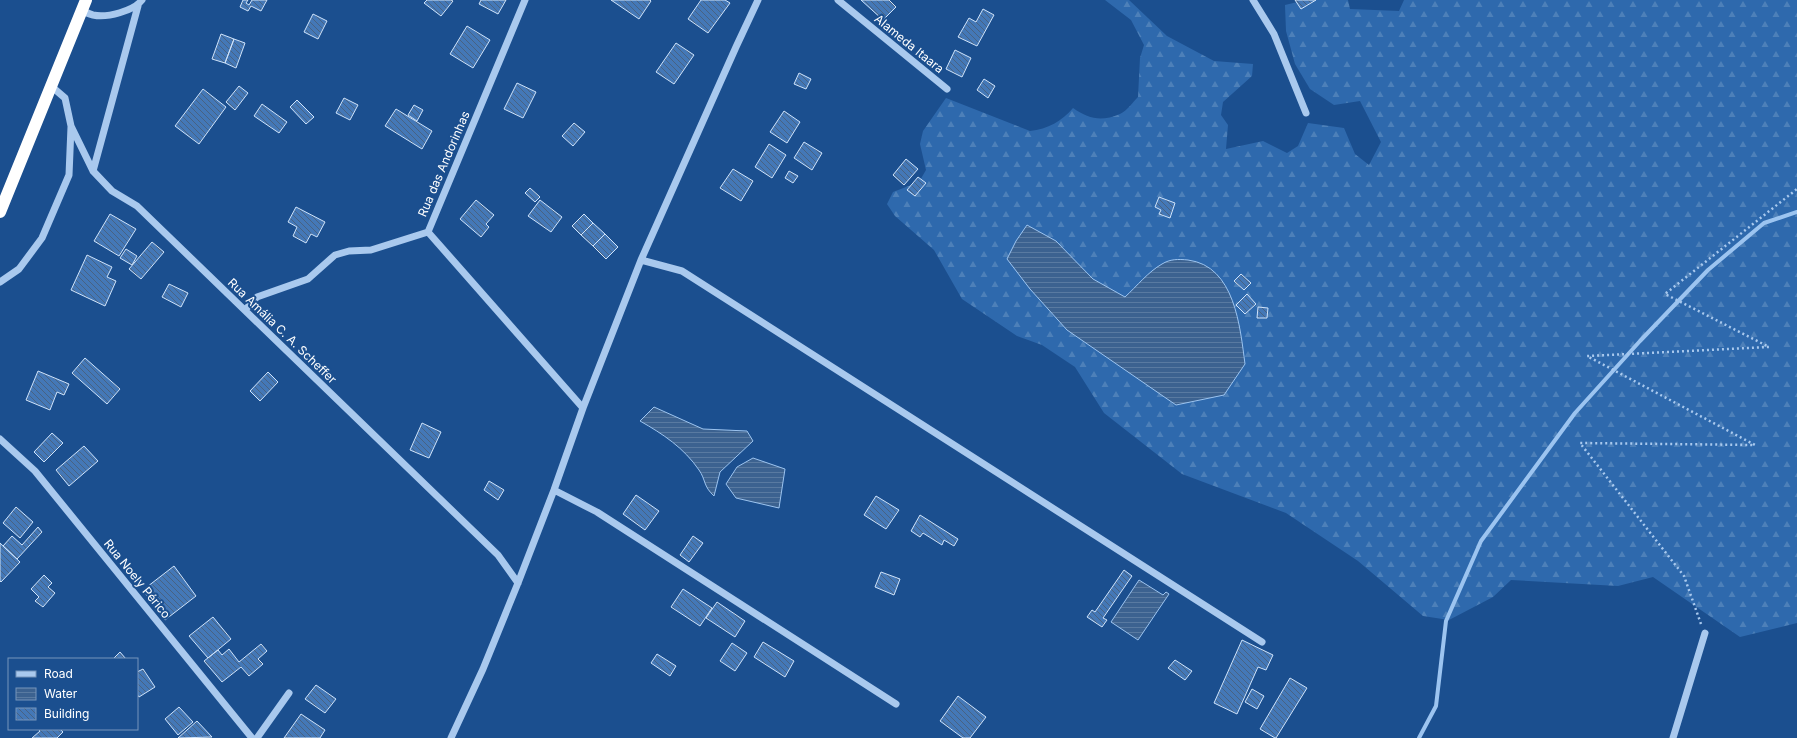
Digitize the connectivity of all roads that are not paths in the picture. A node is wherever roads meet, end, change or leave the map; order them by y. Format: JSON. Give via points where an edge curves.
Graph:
{"nodes":[{"id":1,"x":525,"y":0,"type":"edge"},
{"id":2,"x":758,"y":0,"type":"edge"},
{"id":3,"x":838,"y":0,"type":"edge"},
{"id":4,"x":1253,"y":0,"type":"edge"},
{"id":5,"x":140,"y":3,"type":"edge"},
{"id":6,"x":84,"y":5,"type":"edge"},
{"id":7,"x":51,"y":86,"type":"junction"},
{"id":8,"x":947,"y":89,"type":"dead end"},
{"id":9,"x":1306,"y":113,"type":"dead end"},
{"id":10,"x":71,"y":126,"type":"junction"},
{"id":11,"x":93,"y":171,"type":"junction"},
{"id":12,"x":0,"y":212,"type":"edge"},
{"id":13,"x":428,"y":232,"type":"junction"},
{"id":14,"x":642,"y":260,"type":"junction"},
{"id":15,"x":0,"y":282,"type":"edge"},
{"id":16,"x":245,"y":310,"type":"junction"},
{"id":17,"x":583,"y":408,"type":"junction"},
{"id":18,"x":0,"y":439,"type":"edge"},
{"id":19,"x":554,"y":490,"type":"junction"},
{"id":20,"x":518,"y":583,"type":"junction"},
{"id":21,"x":1705,"y":633,"type":"road end"},
{"id":22,"x":1262,"y":642,"type":"dead end"},
{"id":23,"x":289,"y":693,"type":"dead end"},
{"id":24,"x":896,"y":704,"type":"dead end"},
{"id":25,"x":252,"y":738,"type":"edge"},
{"id":26,"x":257,"y":738,"type":"edge"},
{"id":27,"x":451,"y":738,"type":"edge"},
{"id":28,"x":1673,"y":738,"type":"edge"}],
"edges":[{"from":1,"to":13,"type":"street","name":"Rua das Andorinhas"},
{"from":2,"to":14,"type":"street"},
{"from":3,"to":8,"type":"street","name":"Alameda Itaara"},
{"from":4,"to":9,"type":"street","via":[[1274,34]]},
{"from":5,"to":6,"type":"street","via":[[119,13],[94,15]]},
{"from":5,"to":11,"type":"street"},
{"from":6,"to":7,"type":"highway"},
{"from":7,"to":10,"type":"street","name":"Rua Amália C. A. Scheffer","via":[[65,98]]},
{"from":7,"to":12,"type":"highway"},
{"from":10,"to":11,"type":"street","name":"Rua Amália C. A. Scheffer"},
{"from":10,"to":15,"type":"street","via":[[69,175],[42,238],[19,269]]},
{"from":11,"to":16,"type":"street","name":"Rua Amália C. A. Scheffer","via":[[112,191],[137,206]]},
{"from":13,"to":16,"type":"street","via":[[371,250],[349,251],[335,255],[308,279],[257,297]]},
{"from":13,"to":17,"type":"street","name":"Rua das Andorinhas"},
{"from":14,"to":17,"type":"street"},
{"from":14,"to":22,"type":"street","via":[[682,271]]},
{"from":16,"to":20,"type":"street","name":"Rua Amália C. A. Scheffer","via":[[498,555]]},
{"from":17,"to":19,"type":"street"},
{"from":18,"to":25,"type":"street","name":"Rua Noely Périco","via":[[35,471]]},
{"from":19,"to":20,"type":"street"},
{"from":19,"to":24,"type":"street","via":[[597,512]]},
{"from":20,"to":27,"type":"street","via":[[483,670]]},
{"from":21,"to":28,"type":"street"},
{"from":23,"to":26,"type":"street"}]}
